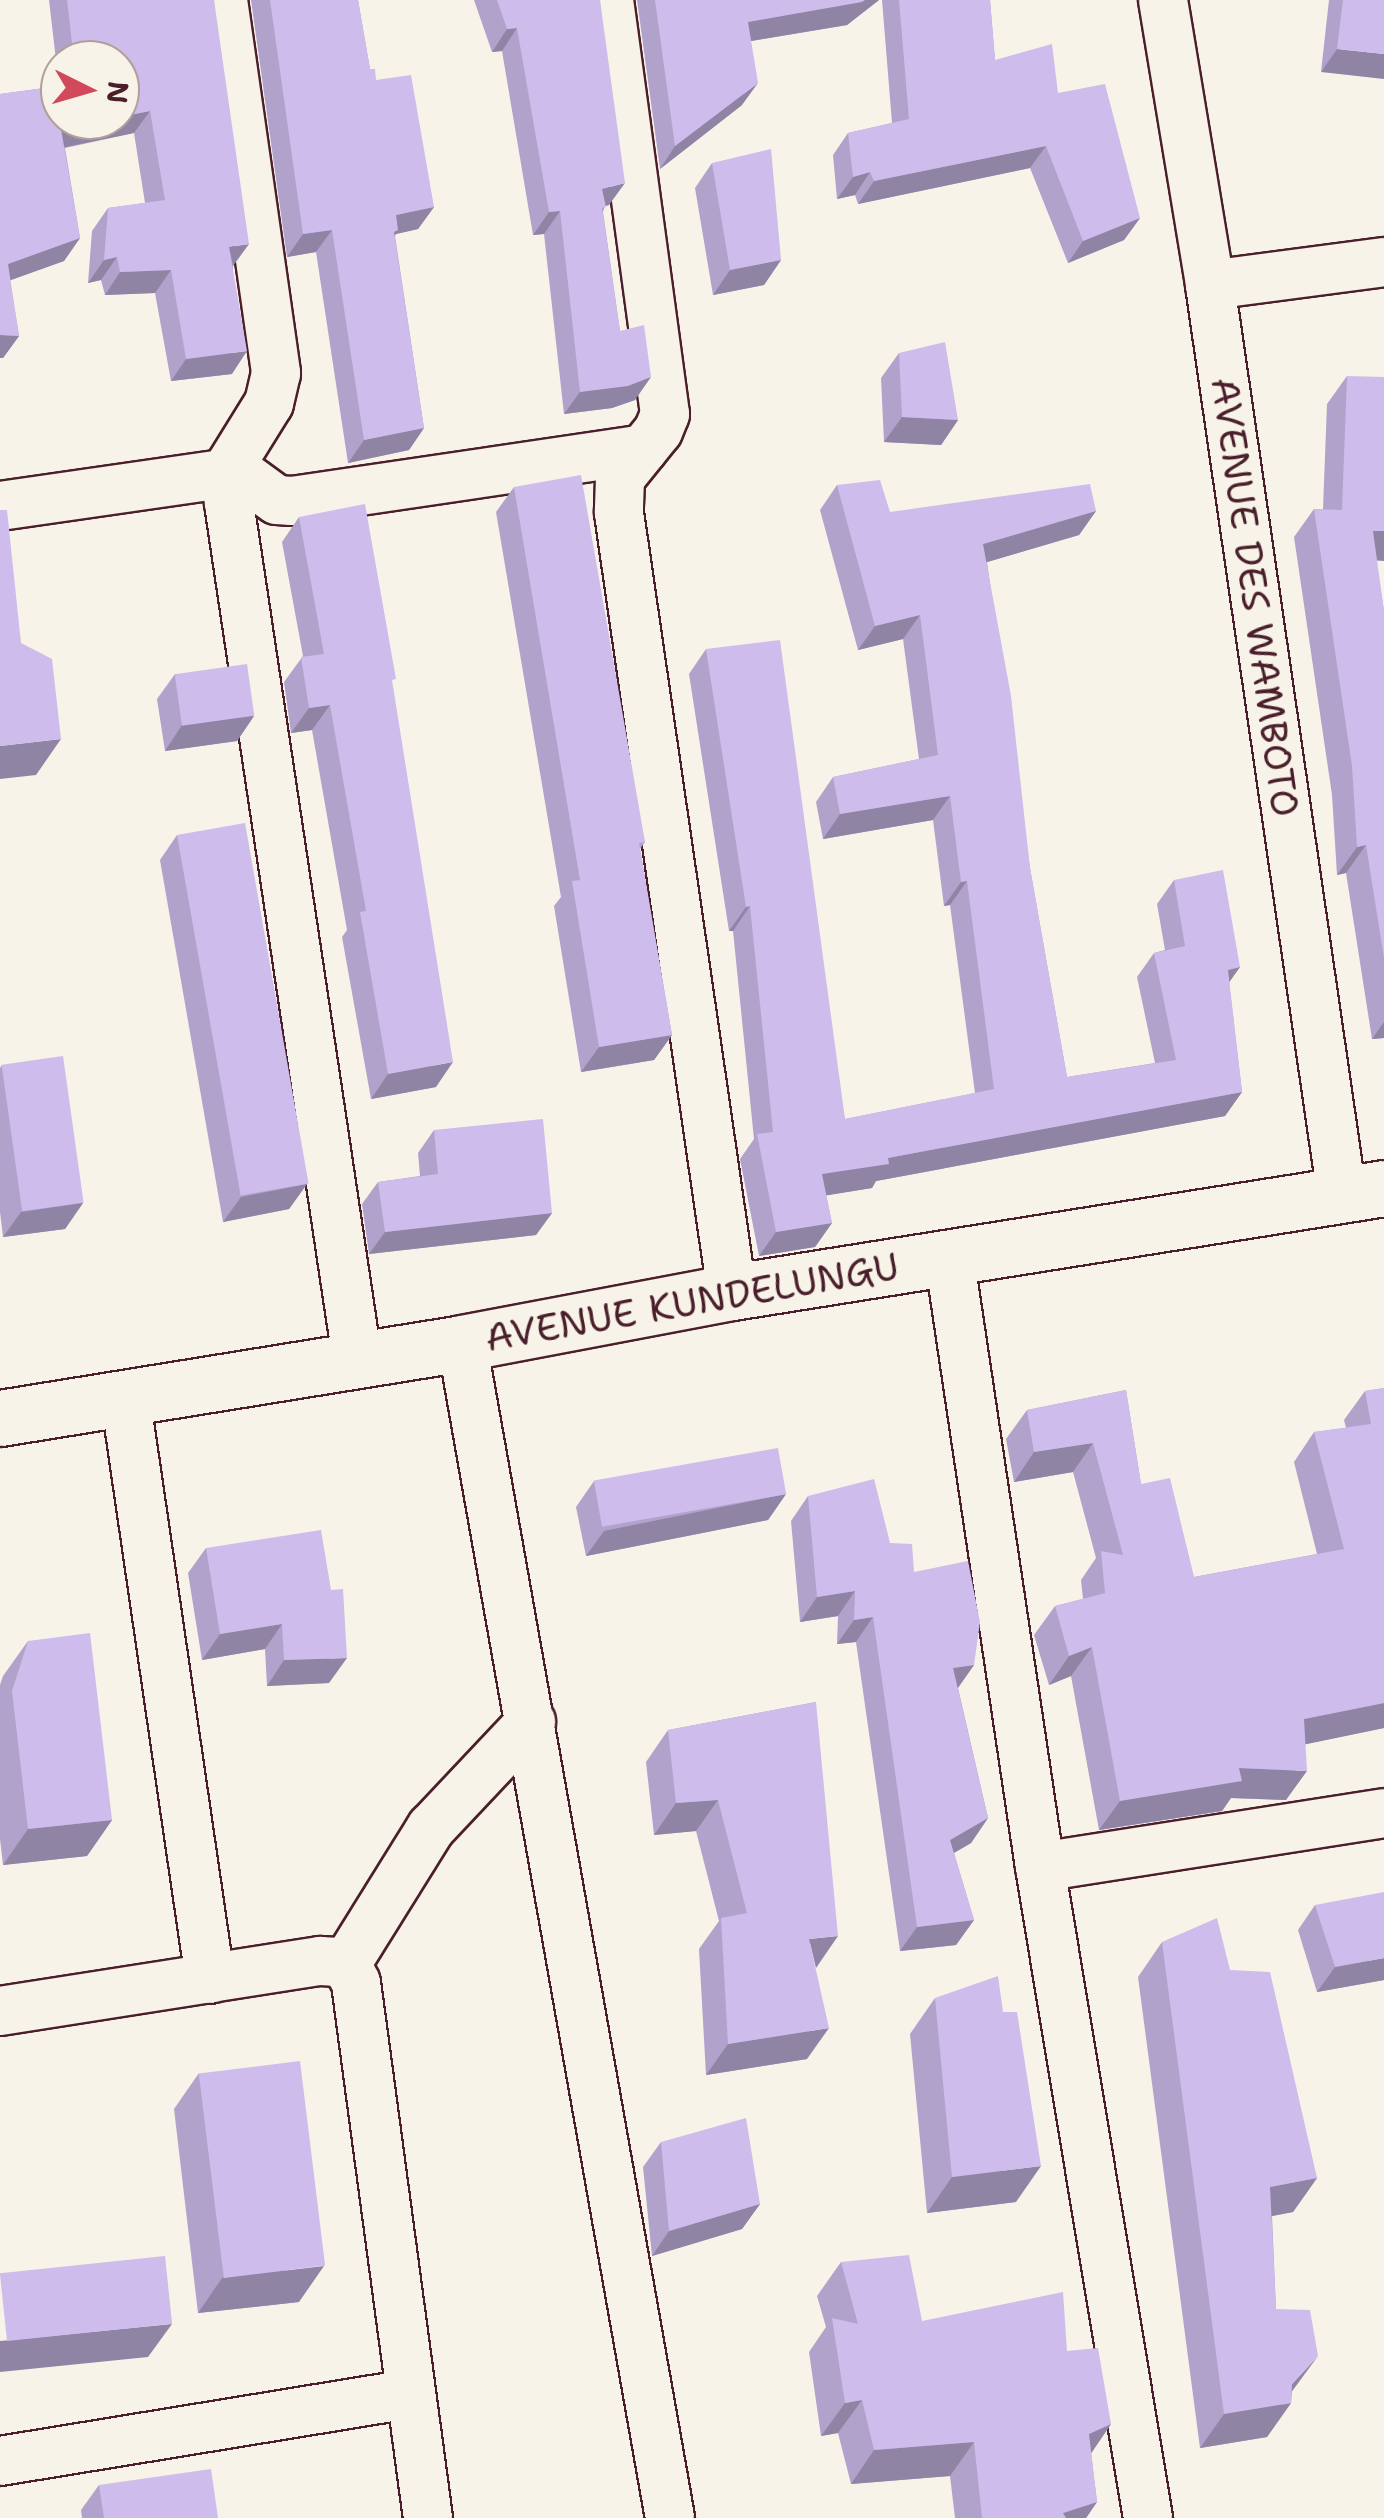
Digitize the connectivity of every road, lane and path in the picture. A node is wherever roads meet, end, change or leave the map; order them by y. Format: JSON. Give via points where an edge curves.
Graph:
{"nodes":[{"id":1,"x":223,"y":0,"type":"edge"},
{"id":2,"x":609,"y":0,"type":"edge"},
{"id":3,"x":1163,"y":0,"type":"edge"},
{"id":4,"x":1384,"y":262,"type":"edge"},
{"id":5,"x":1210,"y":285,"type":"junction"},
{"id":6,"x":643,"y":449,"type":"junction"},
{"id":7,"x":228,"y":473,"type":"junction"},
{"id":8,"x":0,"y":506,"type":"edge"},
{"id":9,"x":1363,"y":1192,"type":"edge"},
{"id":10,"x":949,"y":1256,"type":"junction"},
{"id":11,"x":732,"y":1292,"type":"junction"},
{"id":12,"x":462,"y":1343,"type":"junction"},
{"id":13,"x":356,"y":1357,"type":"junction"},
{"id":14,"x":125,"y":1396,"type":"junction"},
{"id":15,"x":0,"y":1418,"type":"edge"},
{"id":16,"x":531,"y":1722,"type":"junction"},
{"id":17,"x":1384,"y":1813,"type":"edge"},
{"id":18,"x":1040,"y":1867,"type":"junction"},
{"id":19,"x":345,"y":1966,"type":"junction"},
{"id":20,"x":210,"y":1979,"type":"junction"},
{"id":21,"x":0,"y":2011,"type":"edge"},
{"id":22,"x":411,"y":2394,"type":"junction"},
{"id":23,"x":0,"y":2462,"type":"edge"},
{"id":24,"x":428,"y":2518,"type":"edge"},
{"id":25,"x":670,"y":2518,"type":"edge"},
{"id":26,"x":1148,"y":2518,"type":"edge"}],
"edges":[{"from":1,"to":7,"type":"street","via":[[276,373],[270,403]]},
{"from":2,"to":6,"type":"street","via":[[665,406],[662,424]]},
{"from":3,"to":5,"type":"street","name":"AVENUE DES WAMBOTO"},
{"from":4,"to":5,"type":"street"},
{"from":5,"to":9,"type":"street","name":"AVENUE DES WAMBOTO"},
{"from":6,"to":7,"type":"street","via":[[292,501],[277,500]]},
{"from":6,"to":11,"type":"street","via":[[620,478],[619,514]]},
{"from":7,"to":8,"type":"street"},
{"from":7,"to":13,"type":"street"},
{"from":9,"to":10,"type":"street","name":"AVENUE KUNDELUNGU"},
{"from":10,"to":11,"type":"street","name":"AVENUE KUNDELUNGU"},
{"from":10,"to":18,"type":"street"},
{"from":11,"to":12,"type":"street","name":"AVENUE KUNDELUNGU"},
{"from":12,"to":13,"type":"street","name":"AVENUE KUNDELUNGU"},
{"from":12,"to":16,"type":"street"},
{"from":13,"to":14,"type":"street","name":"AVENUE KUNDELUNGU"},
{"from":14,"to":15,"type":"street","name":"AVENUE KUNDELUNGU"},
{"from":14,"to":20,"type":"street"},
{"from":16,"to":19,"type":"street","via":[[431,1828]]},
{"from":16,"to":25,"type":"street"},
{"from":17,"to":18,"type":"street"},
{"from":18,"to":26,"type":"street"},
{"from":19,"to":20,"type":"street","via":[[320,1961]]},
{"from":19,"to":22,"type":"street","via":[[356,1983]]},
{"from":20,"to":21,"type":"street"},
{"from":22,"to":23,"type":"street"},
{"from":22,"to":24,"type":"street"}]}
